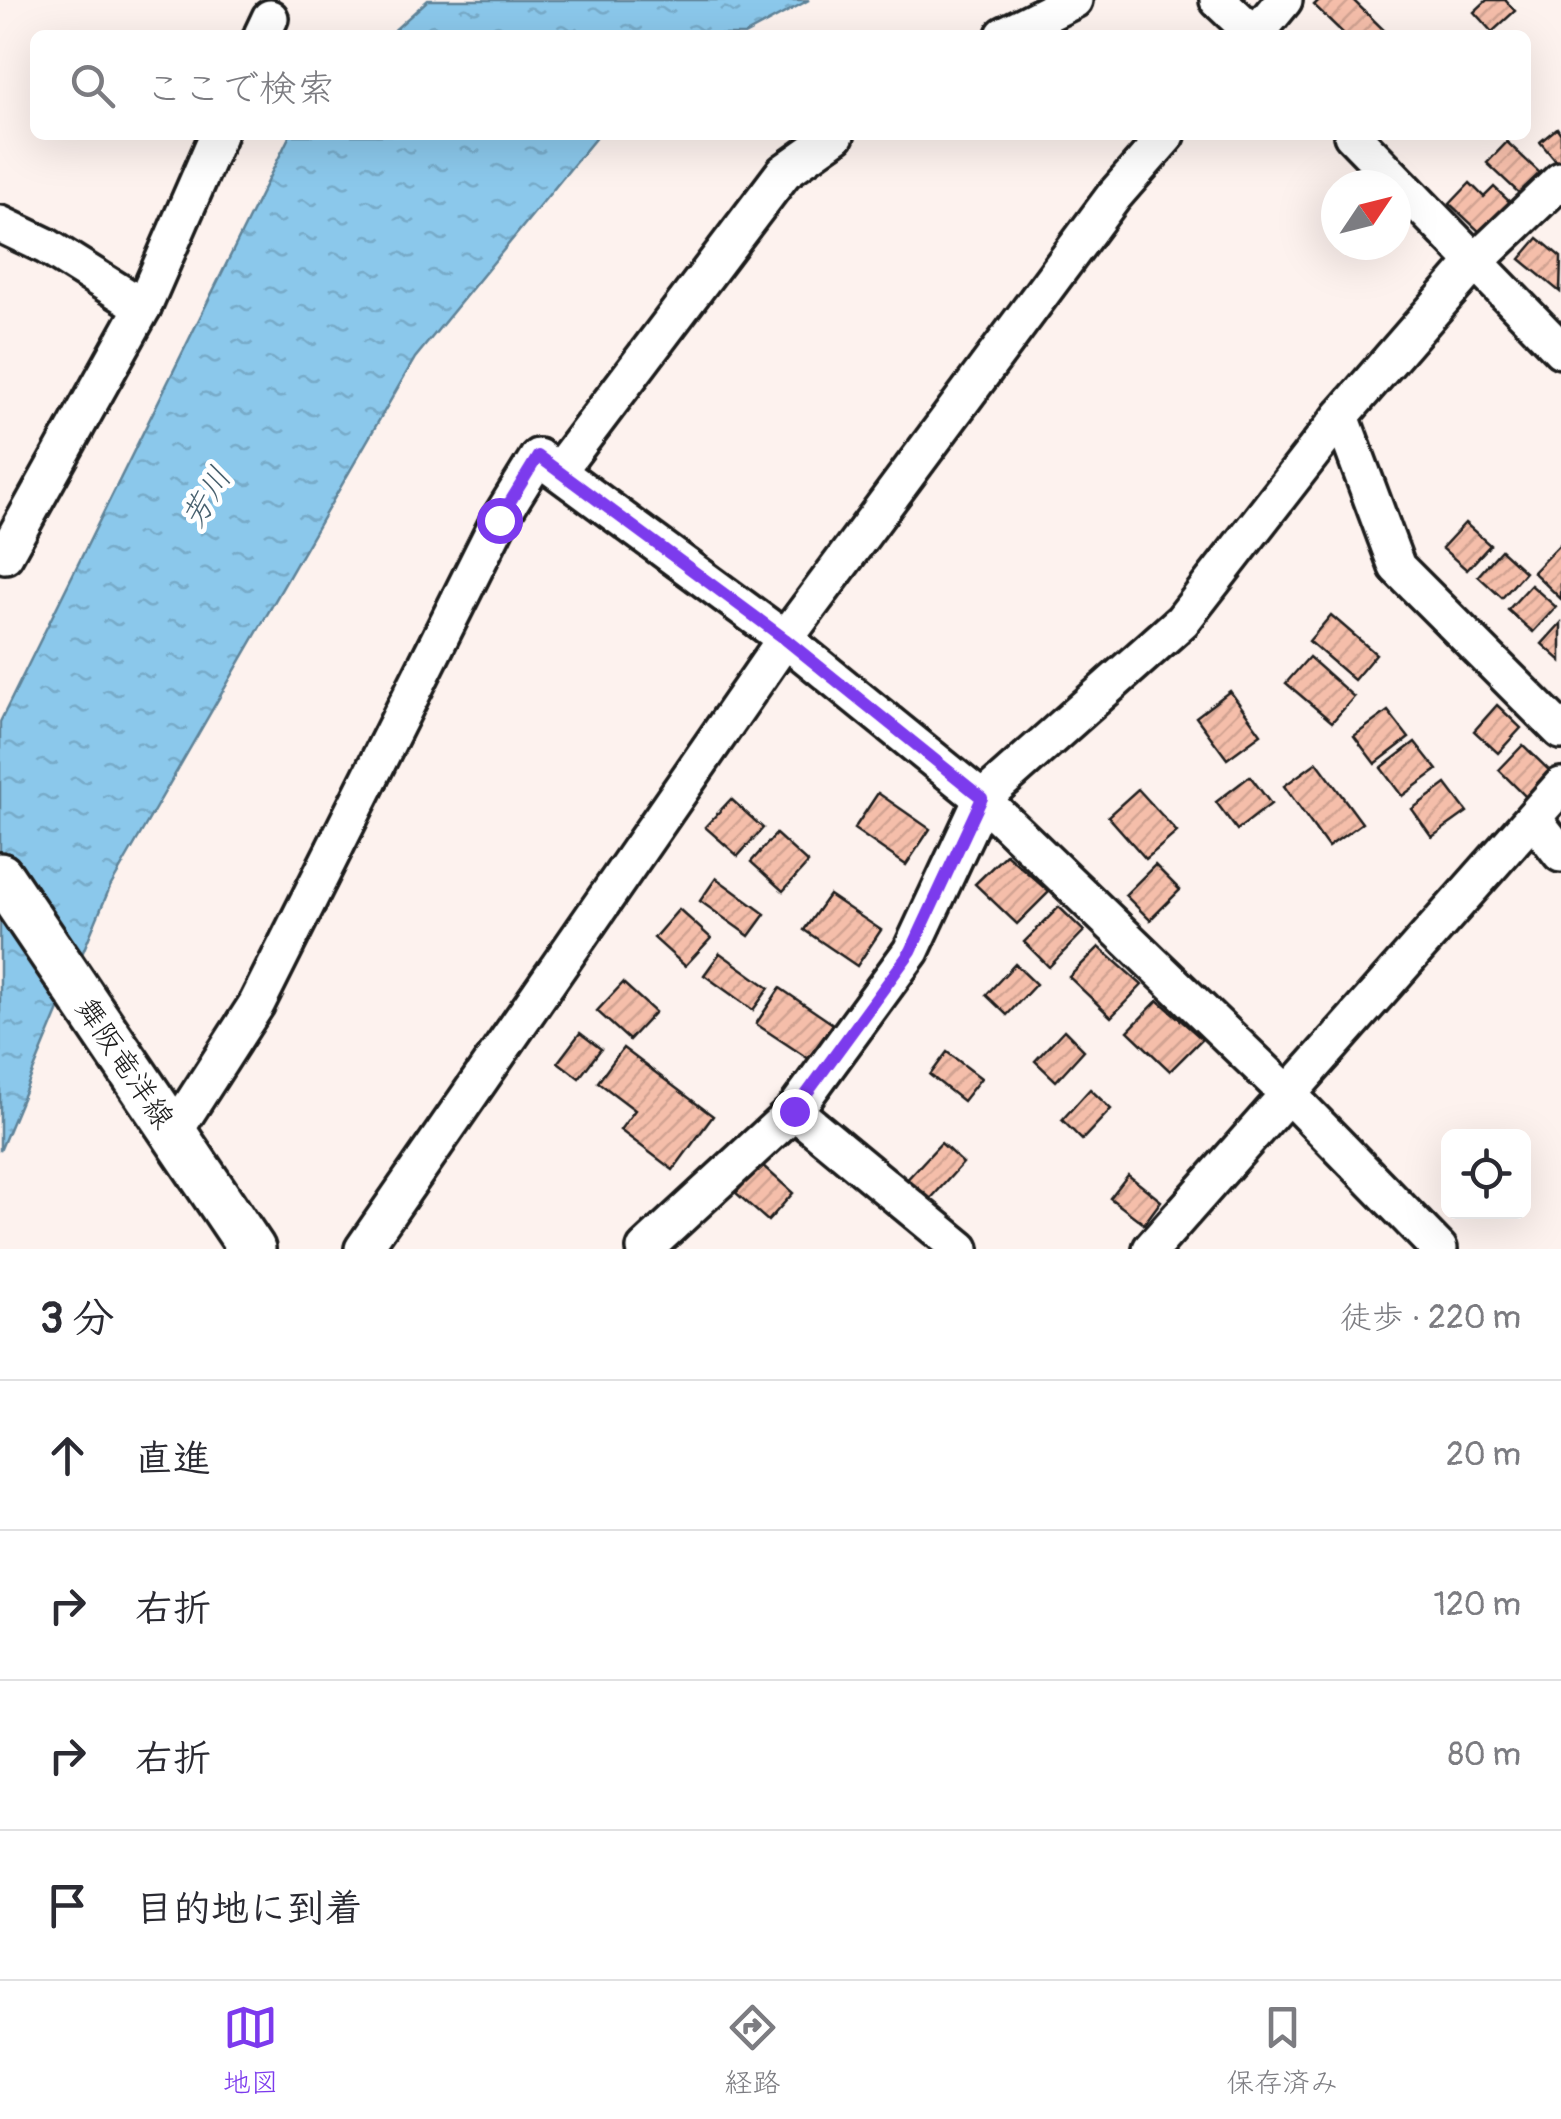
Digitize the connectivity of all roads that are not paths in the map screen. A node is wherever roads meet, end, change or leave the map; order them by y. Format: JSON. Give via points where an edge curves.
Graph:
{"nodes":[{"id":1,"x":1074,"y":0,"type":"edge"},
{"id":2,"x":1218,"y":0,"type":"edge"},
{"id":3,"x":1284,"y":0,"type":"edge"},
{"id":4,"x":1014,"y":30,"type":"edge"},
{"id":5,"x":1250,"y":30,"type":"edge"},
{"id":6,"x":1259,"y":30,"type":"edge"},
{"id":7,"x":216,"y":140,"type":"edge"},
{"id":8,"x":829,"y":140,"type":"edge"},
{"id":9,"x":1163,"y":140,"type":"edge"},
{"id":10,"x":1357,"y":140,"type":"edge"},
{"id":11,"x":1561,"y":180,"type":"edge"},
{"id":12,"x":0,"y":224,"type":"edge"},
{"id":13,"x":1475,"y":262,"type":"junction"},
{"id":14,"x":143,"y":306,"type":"junction"},
{"id":15,"x":1561,"y":350,"type":"edge"},
{"id":16,"x":1341,"y":416,"type":"junction"},
{"id":17,"x":559,"y":470,"type":"junction"},
{"id":18,"x":5,"y":555,"type":"dead end"},
{"id":19,"x":785,"y":639,"type":"junction"},
{"id":20,"x":1561,"y":731,"type":"edge"},
{"id":21,"x":1561,"y":786,"type":"edge"},
{"id":22,"x":982,"y":798,"type":"junction"},
{"id":23,"x":1533,"y":818,"type":"junction"},
{"id":24,"x":1561,"y":854,"type":"edge"},
{"id":25,"x":0,"y":876,"type":"edge"},
{"id":26,"x":1287,"y":1093,"type":"junction"},
{"id":27,"x":794,"y":1111,"type":"junction"},
{"id":28,"x":161,"y":1117,"type":"junction"},
{"id":29,"x":252,"y":1249,"type":"edge"},
{"id":30,"x":363,"y":1249,"type":"edge"},
{"id":31,"x":645,"y":1249,"type":"edge"},
{"id":32,"x":961,"y":1249,"type":"edge"},
{"id":33,"x":1151,"y":1249,"type":"edge"},
{"id":34,"x":1439,"y":1249,"type":"edge"}],
"edges":[{"from":1,"to":4,"type":"street"},
{"from":2,"to":5,"type":"street"},
{"from":3,"to":6,"type":"street"},
{"from":7,"to":14,"type":"street"},
{"from":8,"to":17,"type":"street","via":[[784,172]]},
{"from":9,"to":19,"type":"street","via":[[1114,196]]},
{"from":10,"to":13,"type":"street"},
{"from":11,"to":13,"type":"street"},
{"from":12,"to":14,"type":"street"},
{"from":13,"to":15,"type":"street"},
{"from":13,"to":16,"type":"street"},
{"from":14,"to":18,"type":"street"},
{"from":16,"to":20,"type":"street","via":[[1396,567]]},
{"from":16,"to":22,"type":"street","via":[[1182,621]]},
{"from":17,"to":19,"type":"street"},
{"from":17,"to":28,"type":"street","via":[[538,456],[499,520],[256,1005]]},
{"from":19,"to":22,"type":"street"},
{"from":19,"to":30,"type":"street"},
{"from":21,"to":23,"type":"street"},
{"from":22,"to":26,"type":"street"},
{"from":22,"to":27,"type":"street","via":[[911,951]]},
{"from":23,"to":24,"type":"street"},
{"from":23,"to":26,"type":"street"},
{"from":25,"to":28,"type":"main road","name":"舞阪竜洋線"},
{"from":26,"to":33,"type":"street"},
{"from":26,"to":34,"type":"street"},
{"from":27,"to":31,"type":"street"},
{"from":27,"to":32,"type":"street"},
{"from":28,"to":29,"type":"main road","name":"舞阪竜洋線"}]}
